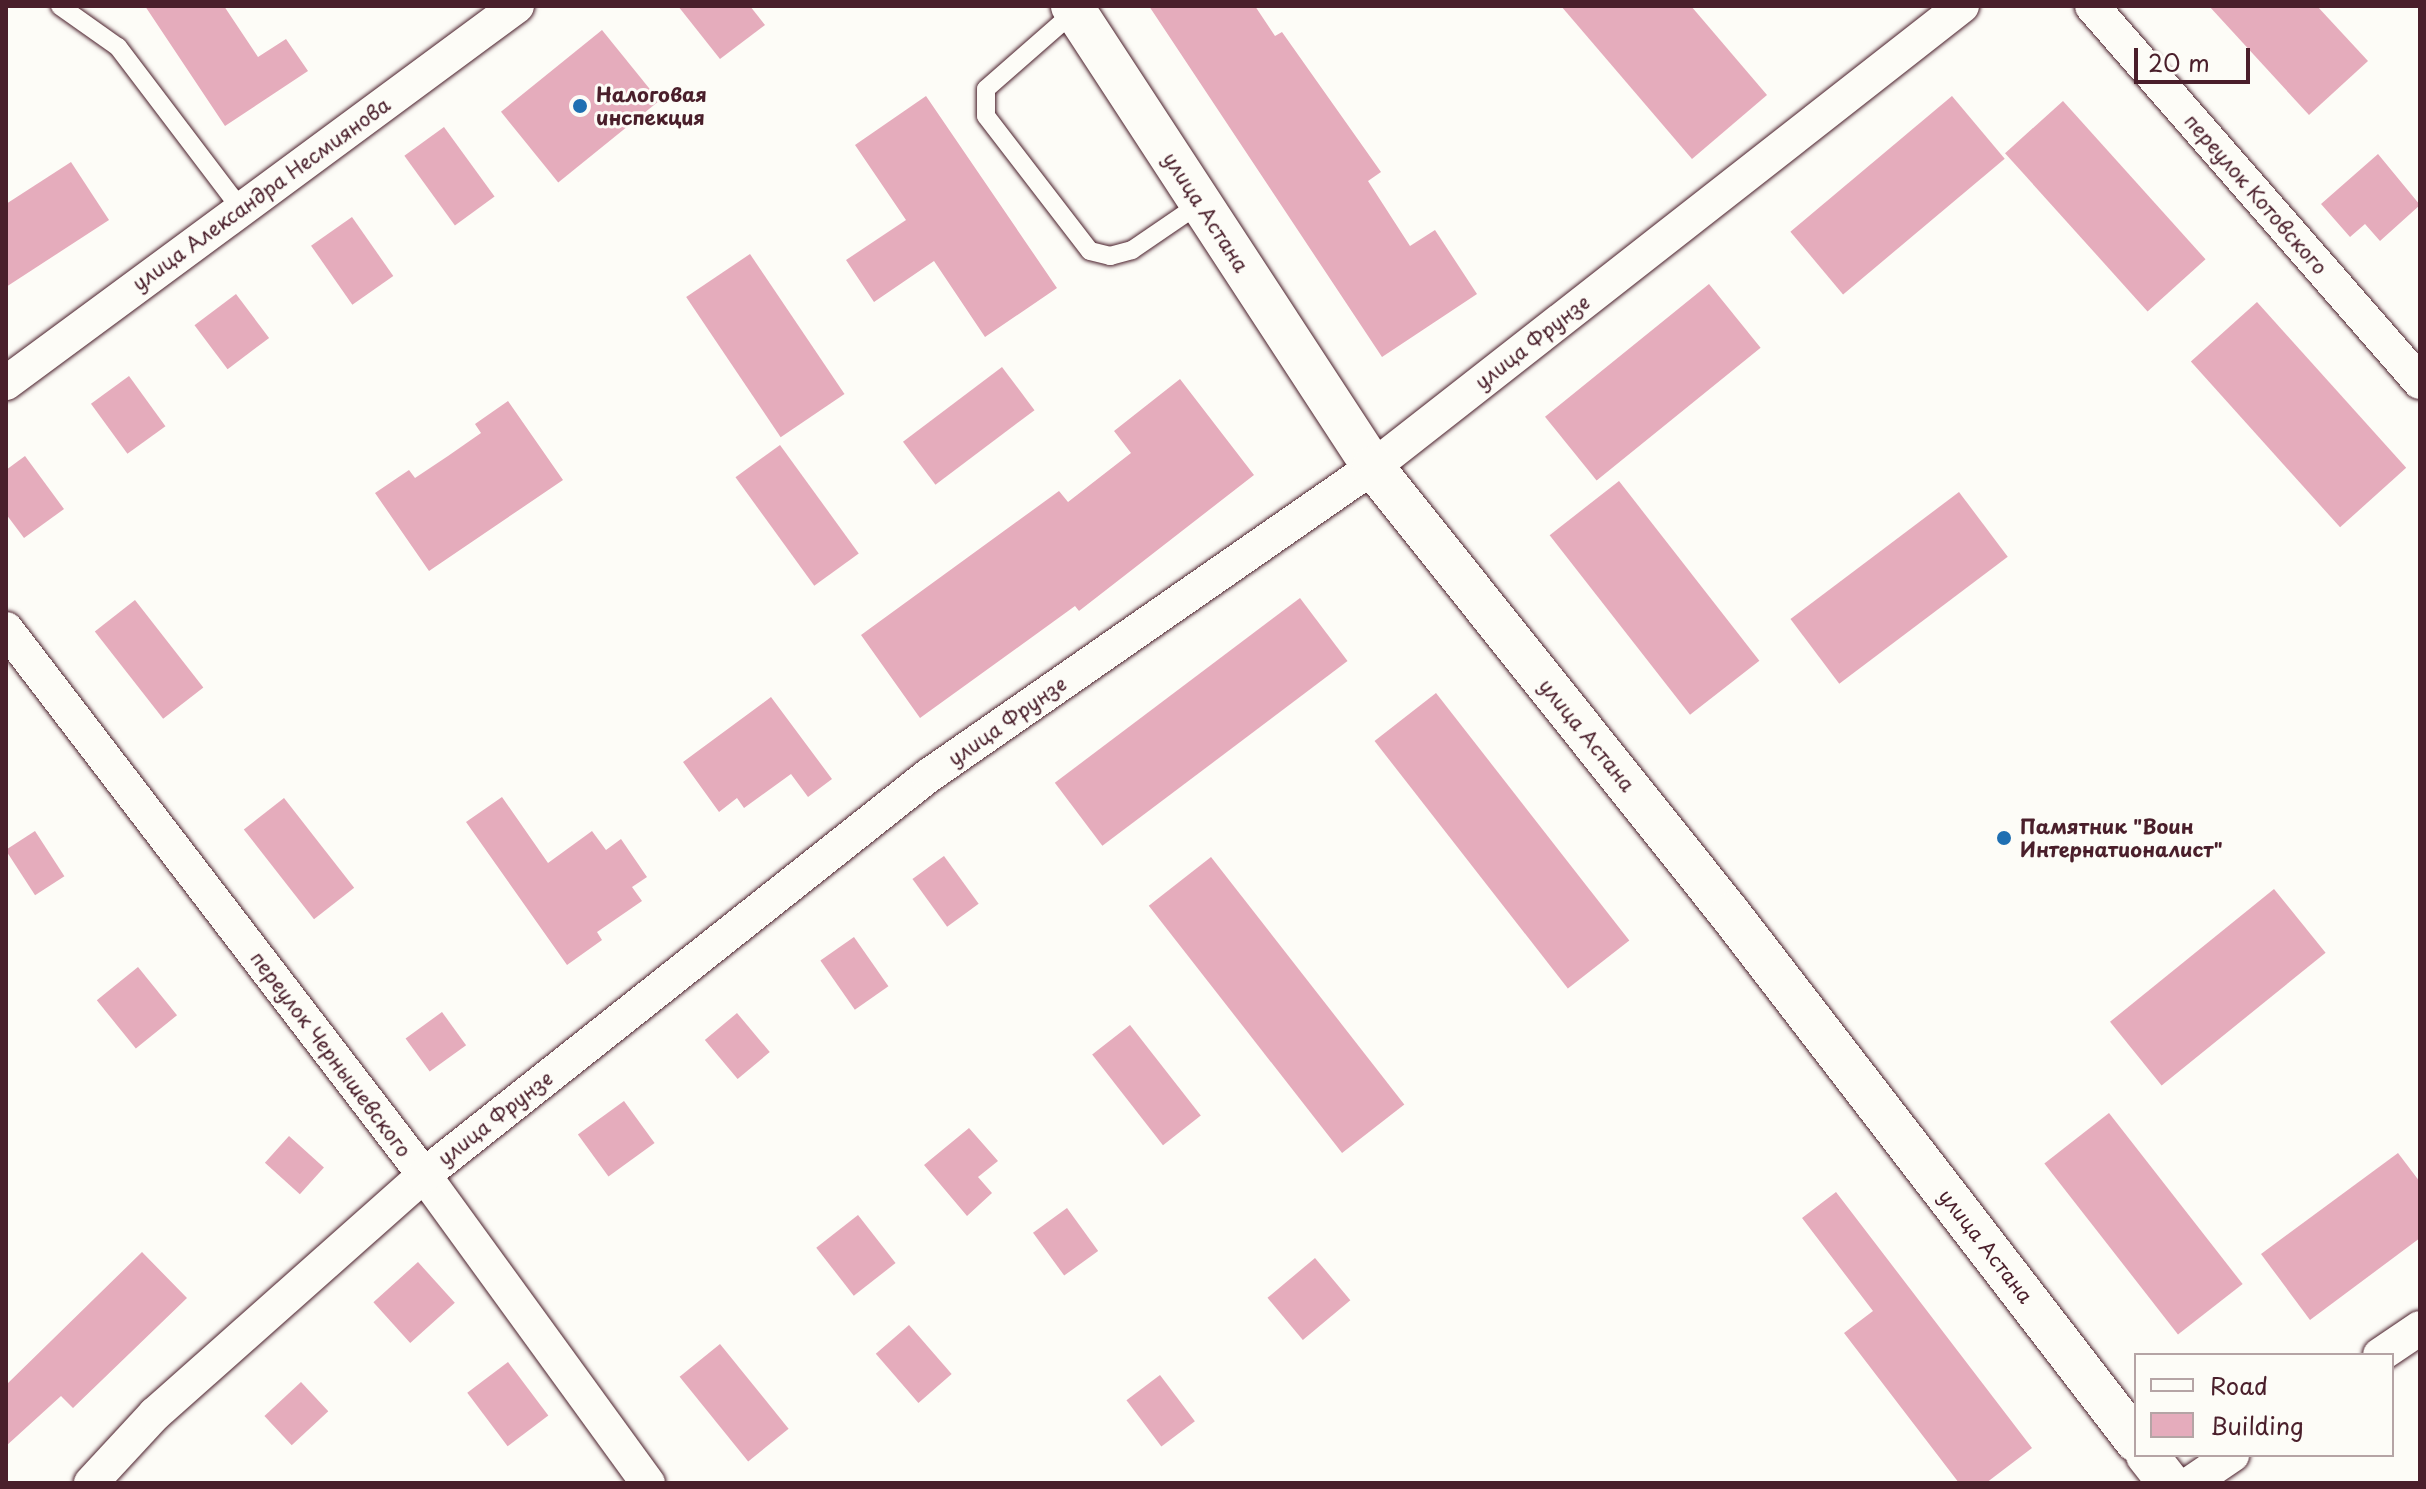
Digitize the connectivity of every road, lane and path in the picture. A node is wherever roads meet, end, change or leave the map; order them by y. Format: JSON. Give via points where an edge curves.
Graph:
{"nodes":[{"id":1,"x":60,"y":6,"type":"edge"},
{"id":2,"x":517,"y":6,"type":"edge"},
{"id":3,"x":1962,"y":6,"type":"edge"},
{"id":4,"x":2092,"y":6,"type":"edge"},
{"id":5,"x":1073,"y":8,"type":"edge"},
{"id":6,"x":1201,"y":203,"type":"junction"},
{"id":7,"x":241,"y":209,"type":"junction"},
{"id":8,"x":2420,"y":382,"type":"edge"},
{"id":9,"x":6,"y":383,"type":"edge"},
{"id":10,"x":1373,"y":467,"type":"junction"},
{"id":11,"x":6,"y":629,"type":"edge"},
{"id":12,"x":424,"y":1175,"type":"junction"},
{"id":13,"x":2420,"y":1328,"type":"edge"},
{"id":14,"x":2383,"y":1353,"type":"edge"},
{"id":15,"x":2134,"y":1438,"type":"edge"},
{"id":16,"x":2149,"y":1457,"type":"edge"},
{"id":17,"x":2229,"y":1457,"type":"edge"},
{"id":18,"x":91,"y":1483,"type":"edge"},
{"id":19,"x":648,"y":1483,"type":"edge"},
{"id":20,"x":2169,"y":1483,"type":"edge"},
{"id":21,"x":2191,"y":1483,"type":"edge"}],
"edges":[{"from":1,"to":7,"type":"lane","via":[[118,47]]},
{"from":2,"to":7,"type":"street","name":"улица Александра Несмиянова"},
{"from":3,"to":10,"type":"street","name":"улица Фрунзе"},
{"from":4,"to":8,"type":"street","name":"переулок Котовского"},
{"from":5,"to":6,"type":"street","name":"улица Астана"},
{"from":5,"to":6,"type":"lane","via":[[986,89],[986,116],[1090,251],[1110,256],[1132,250]]},
{"from":6,"to":10,"type":"street","name":"улица Астана"},
{"from":7,"to":9,"type":"street","name":"улица Александра Несмиянова"},
{"from":10,"to":12,"type":"street","name":"улица Фрунзе","via":[[928,776]]},
{"from":10,"to":15,"type":"street","name":"улица Астана","via":[[1730,914]]},
{"from":11,"to":12,"type":"street","name":"переулок Чернышевского"},
{"from":12,"to":18,"type":"street","name":"улица Фрунзе","via":[[155,1414]]},
{"from":12,"to":19,"type":"street","name":"переулок Чернышевского"},
{"from":13,"to":14,"type":"street"},
{"from":16,"to":20,"type":"street"},
{"from":17,"to":21,"type":"street"}]}
